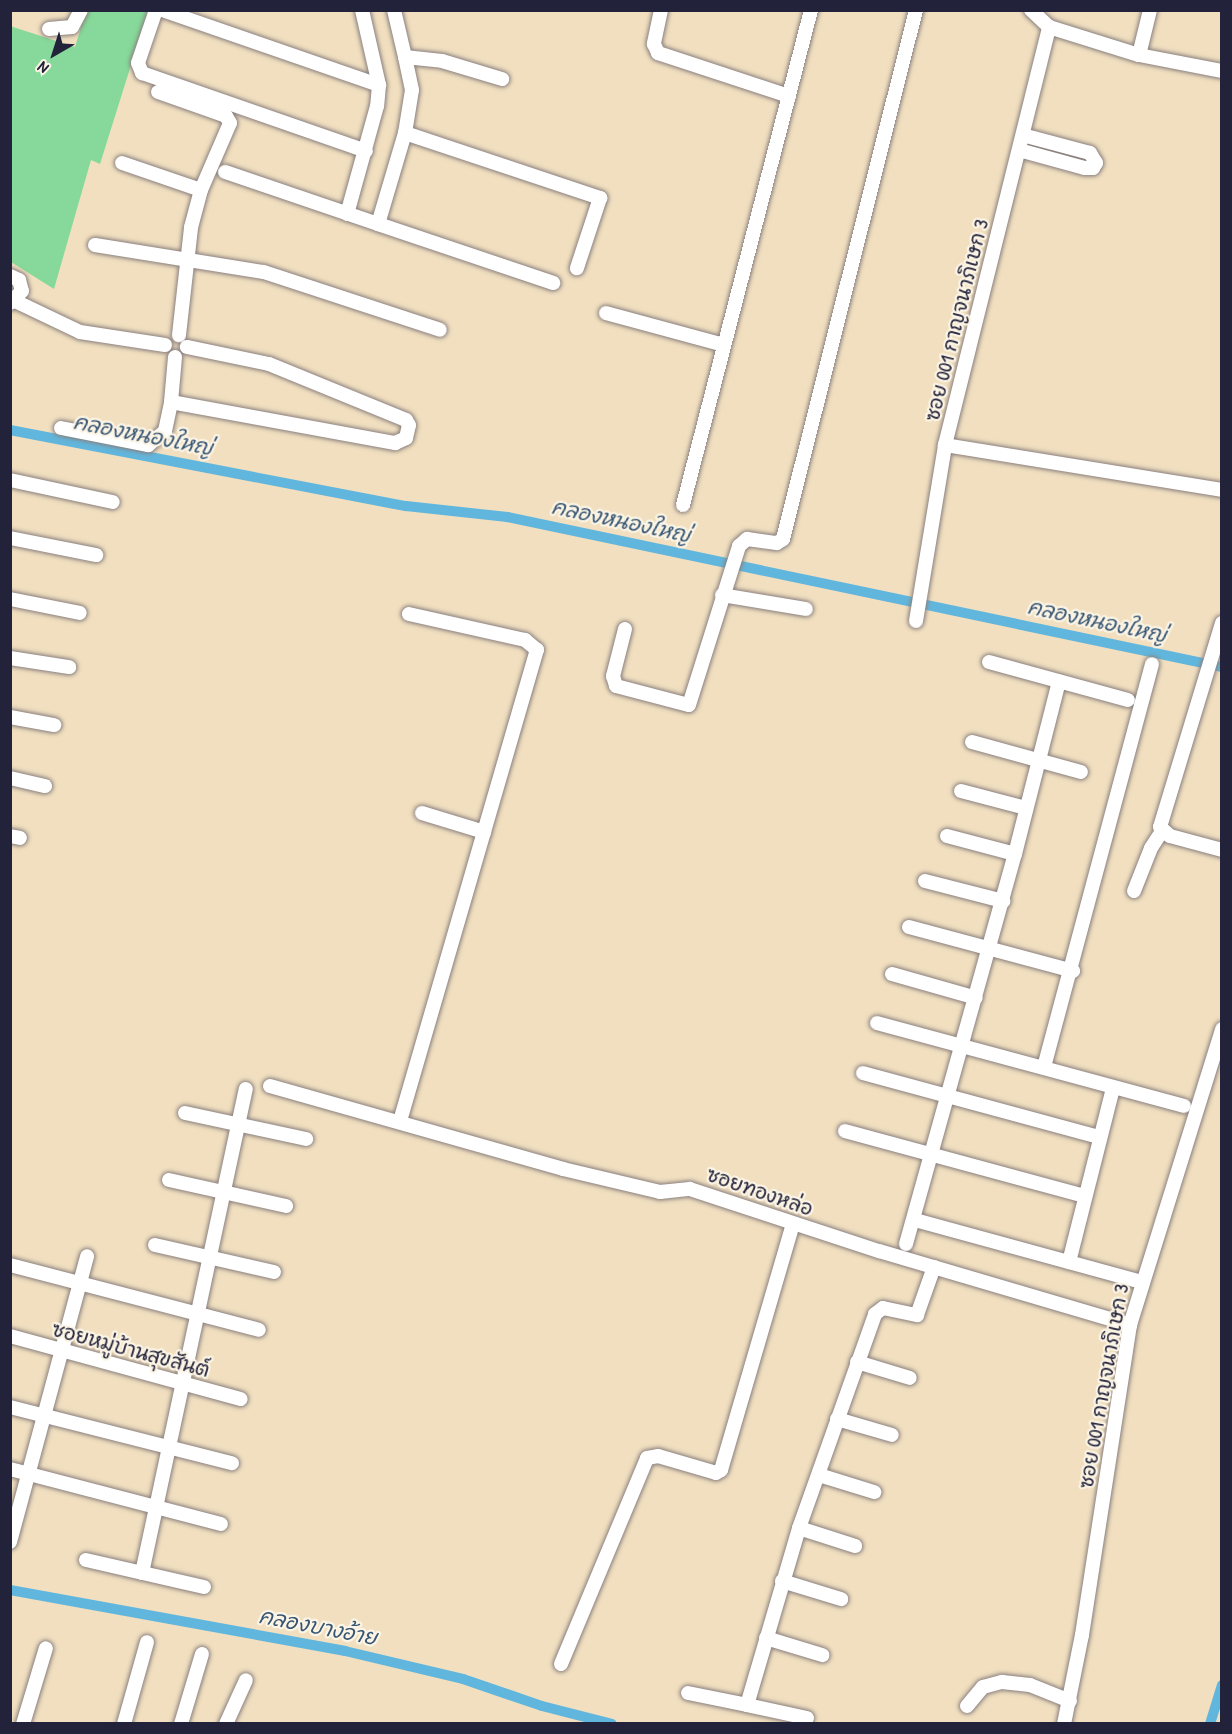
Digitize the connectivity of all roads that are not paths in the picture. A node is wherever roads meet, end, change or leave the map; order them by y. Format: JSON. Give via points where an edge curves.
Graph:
{"nodes":[{"id":1,"x":81,"y":10,"type":"edge"},
{"id":2,"x":156,"y":10,"type":"edge"},
{"id":3,"x":162,"y":10,"type":"edge"},
{"id":4,"x":362,"y":10,"type":"edge"},
{"id":5,"x":394,"y":10,"type":"edge"},
{"id":6,"x":661,"y":10,"type":"edge"},
{"id":7,"x":811,"y":10,"type":"edge"},
{"id":8,"x":916,"y":10,"type":"edge"},
{"id":9,"x":1031,"y":10,"type":"edge"},
{"id":10,"x":1150,"y":10,"type":"edge"},
{"id":11,"x":1049,"y":27,"type":"junction"},
{"id":12,"x":49,"y":29,"type":"dead end"},
{"id":13,"x":1139,"y":55,"type":"junction"},
{"id":14,"x":405,"y":57,"type":"junction"},
{"id":15,"x":1221,"y":72,"type":"edge"},
{"id":16,"x":502,"y":79,"type":"dead end"},
{"id":17,"x":379,"y":85,"type":"junction"},
{"id":18,"x":158,"y":92,"type":"dead end"},
{"id":19,"x":789,"y":96,"type":"junction"},
{"id":20,"x":405,"y":133,"type":"junction"},
{"id":21,"x":1023,"y":135,"type":"junction"},
{"id":22,"x":1019,"y":150,"type":"junction"},
{"id":23,"x":366,"y":151,"type":"junction"},
{"id":24,"x":122,"y":163,"type":"dead end"},
{"id":25,"x":225,"y":172,"type":"dead end"},
{"id":26,"x":201,"y":190,"type":"junction"},
{"id":27,"x":347,"y":214,"type":"junction"},
{"id":28,"x":378,"y":224,"type":"junction"},
{"id":29,"x":95,"y":245,"type":"dead end"},
{"id":30,"x":186,"y":260,"type":"junction"},
{"id":31,"x":577,"y":268,"type":"dead end"},
{"id":32,"x":10,"y":276,"type":"edge"},
{"id":33,"x":553,"y":283,"type":"dead end"},
{"id":34,"x":13,"y":302,"type":"edge"},
{"id":35,"x":606,"y":313,"type":"dead end"},
{"id":36,"x":440,"y":330,"type":"dead end"},
{"id":37,"x":183,"y":341,"type":"junction"},
{"id":38,"x":165,"y":345,"type":"junction"},
{"id":39,"x":724,"y":345,"type":"junction"},
{"id":40,"x":175,"y":357,"type":"junction"},
{"id":41,"x":171,"y":402,"type":"junction"},
{"id":42,"x":61,"y":428,"type":"dead end"},
{"id":43,"x":945,"y":445,"type":"junction"},
{"id":44,"x":10,"y":480,"type":"edge"},
{"id":45,"x":1221,"y":490,"type":"edge"},
{"id":46,"x":113,"y":502,"type":"dead end"},
{"id":47,"x":683,"y":505,"type":"dead end"},
{"id":48,"x":10,"y":538,"type":"edge"},
{"id":49,"x":96,"y":555,"type":"dead end"},
{"id":50,"x":722,"y":595,"type":"junction"},
{"id":51,"x":10,"y":599,"type":"edge"},
{"id":52,"x":806,"y":609,"type":"dead end"},
{"id":53,"x":918,"y":610,"type":"dead end"},
{"id":54,"x":80,"y":613,"type":"dead end"},
{"id":55,"x":409,"y":614,"type":"dead end"},
{"id":56,"x":1221,"y":623,"type":"edge"},
{"id":57,"x":625,"y":629,"type":"dead end"},
{"id":58,"x":10,"y":658,"type":"edge"},
{"id":59,"x":989,"y":662,"type":"dead end"},
{"id":60,"x":1152,"y":664,"type":"dead end"},
{"id":61,"x":69,"y":667,"type":"dead end"},
{"id":62,"x":1059,"y":682,"type":"junction"},
{"id":63,"x":1128,"y":700,"type":"dead end"},
{"id":64,"x":10,"y":717,"type":"edge"},
{"id":65,"x":54,"y":724,"type":"dead end"},
{"id":66,"x":972,"y":742,"type":"dead end"},
{"id":67,"x":1038,"y":762,"type":"junction"},
{"id":68,"x":1081,"y":772,"type":"dead end"},
{"id":69,"x":10,"y":778,"type":"edge"},
{"id":70,"x":45,"y":786,"type":"dead end"},
{"id":71,"x":961,"y":791,"type":"dead end"},
{"id":72,"x":1026,"y":808,"type":"junction"},
{"id":73,"x":422,"y":813,"type":"dead end"},
{"id":74,"x":1162,"y":831,"type":"junction"},
{"id":75,"x":484,"y":832,"type":"junction"},
{"id":76,"x":947,"y":836,"type":"dead end"},
{"id":77,"x":1221,"y":850,"type":"edge"},
{"id":78,"x":1015,"y":854,"type":"junction"},
{"id":79,"x":925,"y":881,"type":"dead end"},
{"id":80,"x":1134,"y":891,"type":"dead end"},
{"id":81,"x":1003,"y":901,"type":"junction"},
{"id":82,"x":909,"y":927,"type":"dead end"},
{"id":83,"x":989,"y":950,"type":"junction"},
{"id":84,"x":1073,"y":971,"type":"junction"},
{"id":85,"x":892,"y":974,"type":"dead end"},
{"id":86,"x":976,"y":998,"type":"junction"},
{"id":87,"x":877,"y":1023,"type":"dead end"},
{"id":88,"x":1221,"y":1029,"type":"edge"},
{"id":89,"x":963,"y":1046,"type":"junction"},
{"id":90,"x":1044,"y":1067,"type":"junction"},
{"id":91,"x":863,"y":1073,"type":"dead end"},
{"id":92,"x":270,"y":1086,"type":"dead end"},
{"id":93,"x":1113,"y":1088,"type":"junction"},
{"id":94,"x":246,"y":1089,"type":"dead end"},
{"id":95,"x":949,"y":1097,"type":"junction"},
{"id":96,"x":1184,"y":1106,"type":"dead end"},
{"id":97,"x":185,"y":1113,"type":"dead end"},
{"id":98,"x":400,"y":1121,"type":"junction"},
{"id":99,"x":238,"y":1124,"type":"junction"},
{"id":100,"x":844,"y":1131,"type":"dead end"},
{"id":101,"x":1099,"y":1137,"type":"junction"},
{"id":102,"x":306,"y":1139,"type":"dead end"},
{"id":103,"x":933,"y":1155,"type":"junction"},
{"id":104,"x":169,"y":1180,"type":"dead end"},
{"id":105,"x":224,"y":1191,"type":"junction"},
{"id":106,"x":1084,"y":1196,"type":"junction"},
{"id":107,"x":286,"y":1206,"type":"dead end"},
{"id":108,"x":915,"y":1220,"type":"junction"},
{"id":109,"x":793,"y":1224,"type":"junction"},
{"id":110,"x":906,"y":1244,"type":"dead end"},
{"id":111,"x":155,"y":1245,"type":"dead end"},
{"id":112,"x":87,"y":1256,"type":"dead end"},
{"id":113,"x":209,"y":1260,"type":"junction"},
{"id":114,"x":1069,"y":1262,"type":"junction"},
{"id":115,"x":10,"y":1265,"type":"edge"},
{"id":116,"x":934,"y":1267,"type":"junction"},
{"id":117,"x":274,"y":1272,"type":"dead end"},
{"id":118,"x":1142,"y":1282,"type":"junction"},
{"id":119,"x":80,"y":1284,"type":"junction"},
{"id":120,"x":197,"y":1317,"type":"junction"},
{"id":121,"x":1131,"y":1325,"type":"junction"},
{"id":122,"x":259,"y":1330,"type":"dead end"},
{"id":123,"x":10,"y":1336,"type":"edge"},
{"id":124,"x":62,"y":1351,"type":"junction"},
{"id":125,"x":857,"y":1362,"type":"junction"},
{"id":126,"x":910,"y":1378,"type":"dead end"},
{"id":127,"x":183,"y":1384,"type":"junction"},
{"id":128,"x":241,"y":1399,"type":"dead end"},
{"id":129,"x":10,"y":1407,"type":"edge"},
{"id":130,"x":45,"y":1416,"type":"junction"},
{"id":131,"x":837,"y":1419,"type":"junction"},
{"id":132,"x":892,"y":1435,"type":"dead end"},
{"id":133,"x":169,"y":1448,"type":"junction"},
{"id":134,"x":232,"y":1463,"type":"dead end"},
{"id":135,"x":10,"y":1469,"type":"edge"},
{"id":136,"x":30,"y":1475,"type":"junction"},
{"id":137,"x":819,"y":1475,"type":"junction"},
{"id":138,"x":874,"y":1492,"type":"dead end"},
{"id":139,"x":156,"y":1509,"type":"junction"},
{"id":140,"x":221,"y":1524,"type":"dead end"},
{"id":141,"x":799,"y":1528,"type":"junction"},
{"id":142,"x":10,"y":1542,"type":"edge"},
{"id":143,"x":855,"y":1546,"type":"dead end"},
{"id":144,"x":86,"y":1560,"type":"dead end"},
{"id":145,"x":142,"y":1573,"type":"junction"},
{"id":146,"x":782,"y":1581,"type":"junction"},
{"id":147,"x":204,"y":1587,"type":"dead end"},
{"id":148,"x":841,"y":1599,"type":"dead end"},
{"id":149,"x":766,"y":1638,"type":"junction"},
{"id":150,"x":147,"y":1642,"type":"dead end"},
{"id":151,"x":46,"y":1648,"type":"dead end"},
{"id":152,"x":202,"y":1654,"type":"dead end"},
{"id":153,"x":822,"y":1655,"type":"dead end"},
{"id":154,"x":561,"y":1664,"type":"dead end"},
{"id":155,"x":246,"y":1680,"type":"dead end"},
{"id":156,"x":688,"y":1693,"type":"dead end"},
{"id":157,"x":1070,"y":1701,"type":"junction"},
{"id":158,"x":747,"y":1705,"type":"junction"},
{"id":159,"x":967,"y":1706,"type":"dead end"},
{"id":160,"x":807,"y":1718,"type":"dead end"},
{"id":161,"x":23,"y":1724,"type":"edge"},
{"id":162,"x":124,"y":1724,"type":"edge"},
{"id":163,"x":181,"y":1724,"type":"edge"},
{"id":164,"x":226,"y":1724,"type":"edge"},
{"id":165,"x":1064,"y":1724,"type":"edge"}],
"edges":[{"from":1,"to":12,"type":"street","via":[[72,27]]},
{"from":2,"to":23,"type":"street","via":[[138,63],[142,73]]},
{"from":3,"to":17,"type":"street"},
{"from":4,"to":17,"type":"street"},
{"from":5,"to":14,"type":"street"},
{"from":6,"to":19,"type":"street","via":[[654,44],[658,53]]},
{"from":7,"to":19,"type":"street"},
{"from":8,"to":50,"type":"street","via":[[785,535],[777,543],[745,539],[733,559]]},
{"from":9,"to":11,"type":"street"},
{"from":10,"to":13,"type":"street"},
{"from":11,"to":13,"type":"street"},
{"from":11,"to":21,"type":"street","name":"ซอย 001 กาญจนาภิเษก 3"},
{"from":13,"to":15,"type":"street"},
{"from":14,"to":16,"type":"street","via":[[442,61]]},
{"from":14,"to":20,"type":"street","via":[[412,90]]},
{"from":17,"to":23,"type":"street"},
{"from":18,"to":26,"type":"street","via":[[228,118],[229,125]]},
{"from":19,"to":39,"type":"street"},
{"from":20,"to":28,"type":"street"},
{"from":20,"to":31,"type":"street","via":[[596,194],[599,204]]},
{"from":21,"to":22,"type":"street","name":"ซอย 001 กาญจนาภิเษก 3"},
{"from":21,"to":22,"type":"street","via":[[1090,153],[1096,163],[1093,168],[1085,168]]},
{"from":22,"to":43,"type":"street","name":"ซอย 001 กาญจนาภิเษก 3"},
{"from":23,"to":27,"type":"street"},
{"from":24,"to":26,"type":"street"},
{"from":25,"to":27,"type":"street"},
{"from":26,"to":30,"type":"street"},
{"from":27,"to":28,"type":"street"},
{"from":28,"to":33,"type":"street"},
{"from":29,"to":30,"type":"street"},
{"from":30,"to":36,"type":"street","via":[[264,272]]},
{"from":30,"to":37,"type":"street"},
{"from":32,"to":34,"type":"street","via":[[22,285]]},
{"from":34,"to":38,"type":"street","via":[[80,332]]},
{"from":35,"to":39,"type":"street"},
{"from":37,"to":38,"type":"street","via":[[171,336]]},
{"from":37,"to":40,"type":"street","via":[[185,353]]},
{"from":37,"to":41,"type":"street","via":[[269,364],[409,424],[406,438],[395,443]]},
{"from":38,"to":40,"type":"street","via":[[166,352]]},
{"from":39,"to":47,"type":"street"},
{"from":40,"to":41,"type":"street"},
{"from":41,"to":42,"type":"street","via":[[165,431],[148,445]]},
{"from":43,"to":45,"type":"street","name":"ซอย 001 กาญจนาภิเษก 3"},
{"from":43,"to":53,"type":"street"},
{"from":44,"to":46,"type":"street"},
{"from":48,"to":49,"type":"street"},
{"from":50,"to":52,"type":"street"},
{"from":50,"to":57,"type":"street","via":[[694,698],[687,706],[616,686],[613,676]]},
{"from":51,"to":54,"type":"street"},
{"from":55,"to":75,"type":"street","via":[[525,640],[537,650]]},
{"from":56,"to":74,"type":"street","via":[[1161,822]]},
{"from":58,"to":61,"type":"street"},
{"from":59,"to":62,"type":"street"},
{"from":60,"to":84,"type":"street"},
{"from":62,"to":63,"type":"street"},
{"from":62,"to":67,"type":"street"},
{"from":64,"to":65,"type":"street"},
{"from":66,"to":67,"type":"street"},
{"from":67,"to":68,"type":"street"},
{"from":67,"to":72,"type":"street"},
{"from":69,"to":70,"type":"street"},
{"from":71,"to":72,"type":"street"},
{"from":72,"to":78,"type":"street"},
{"from":73,"to":75,"type":"street"},
{"from":74,"to":77,"type":"street"},
{"from":74,"to":80,"type":"street","via":[[1150,848]]},
{"from":75,"to":98,"type":"street"},
{"from":76,"to":78,"type":"street"},
{"from":78,"to":81,"type":"street"},
{"from":79,"to":81,"type":"street"},
{"from":81,"to":83,"type":"street"},
{"from":82,"to":83,"type":"street"},
{"from":83,"to":84,"type":"street"},
{"from":83,"to":86,"type":"street"},
{"from":84,"to":90,"type":"street"},
{"from":85,"to":86,"type":"street"},
{"from":86,"to":89,"type":"street"},
{"from":87,"to":89,"type":"street"},
{"from":88,"to":118,"type":"street","name":"ซอย 001 กาญจนาภิเษก 3"},
{"from":89,"to":90,"type":"street"},
{"from":89,"to":95,"type":"street"},
{"from":90,"to":93,"type":"street"},
{"from":91,"to":95,"type":"street"},
{"from":92,"to":98,"type":"street","name":"ซอยทองหล่อ"},
{"from":93,"to":96,"type":"street"},
{"from":93,"to":101,"type":"street"},
{"from":94,"to":99,"type":"street"},
{"from":95,"to":101,"type":"street"},
{"from":95,"to":103,"type":"street"},
{"from":97,"to":99,"type":"street"},
{"from":98,"to":109,"type":"street","name":"ซอยทองหล่อ","via":[[633,1186],[660,1192],[690,1189]]},
{"from":99,"to":102,"type":"street"},
{"from":99,"to":105,"type":"street"},
{"from":100,"to":103,"type":"street"},
{"from":101,"to":106,"type":"street"},
{"from":103,"to":106,"type":"street"},
{"from":103,"to":108,"type":"street"},
{"from":104,"to":105,"type":"street"},
{"from":105,"to":107,"type":"street"},
{"from":105,"to":113,"type":"street"},
{"from":106,"to":114,"type":"street"},
{"from":108,"to":110,"type":"street"},
{"from":108,"to":114,"type":"street"},
{"from":109,"to":116,"type":"street","name":"ซอยทองหล่อ"},
{"from":109,"to":154,"type":"street","via":[[721,1470],[716,1473],[658,1456],[647,1458]]},
{"from":111,"to":113,"type":"street"},
{"from":112,"to":119,"type":"street"},
{"from":113,"to":117,"type":"street"},
{"from":113,"to":120,"type":"street"},
{"from":114,"to":118,"type":"street"},
{"from":115,"to":119,"type":"street"},
{"from":116,"to":121,"type":"street","name":"ซอยทองหล่อ"},
{"from":116,"to":125,"type":"street","via":[[917,1315],[878,1308]]},
{"from":118,"to":121,"type":"street","name":"ซอย 001 กาญจนาภิเษก 3"},
{"from":119,"to":120,"type":"street"},
{"from":119,"to":124,"type":"street"},
{"from":120,"to":122,"type":"street"},
{"from":120,"to":127,"type":"street"},
{"from":121,"to":157,"type":"street","name":"ซอย 001 กาญจนาภิเษก 3"},
{"from":123,"to":124,"type":"street","name":"ซอยหมู่บ้านสุขสันต์"},
{"from":124,"to":127,"type":"street","name":"ซอยหมู่บ้านสุขสันต์"},
{"from":124,"to":130,"type":"street"},
{"from":125,"to":126,"type":"street"},
{"from":125,"to":131,"type":"street"},
{"from":127,"to":128,"type":"street","name":"ซอยหมู่บ้านสุขสันต์"},
{"from":127,"to":133,"type":"street"},
{"from":129,"to":130,"type":"street"},
{"from":130,"to":133,"type":"street"},
{"from":130,"to":136,"type":"street"},
{"from":131,"to":132,"type":"street"},
{"from":131,"to":137,"type":"street"},
{"from":133,"to":134,"type":"street"},
{"from":133,"to":139,"type":"street"},
{"from":135,"to":136,"type":"street"},
{"from":136,"to":139,"type":"street"},
{"from":136,"to":142,"type":"street"},
{"from":137,"to":138,"type":"street"},
{"from":137,"to":141,"type":"street"},
{"from":139,"to":140,"type":"street"},
{"from":139,"to":145,"type":"street"},
{"from":141,"to":143,"type":"street"},
{"from":141,"to":146,"type":"street"},
{"from":144,"to":145,"type":"street"},
{"from":145,"to":147,"type":"street"},
{"from":146,"to":148,"type":"street"},
{"from":146,"to":149,"type":"street"},
{"from":149,"to":153,"type":"street"},
{"from":149,"to":158,"type":"street"},
{"from":150,"to":162,"type":"street"},
{"from":151,"to":161,"type":"street"},
{"from":152,"to":163,"type":"street"},
{"from":155,"to":164,"type":"street"},
{"from":156,"to":158,"type":"street"},
{"from":157,"to":159,"type":"street","via":[[1030,1685],[1002,1682],[983,1688]]},
{"from":157,"to":165,"type":"street","name":"ซอย 001 กาญจนาภิเษก 3"},
{"from":158,"to":160,"type":"street"}]}
